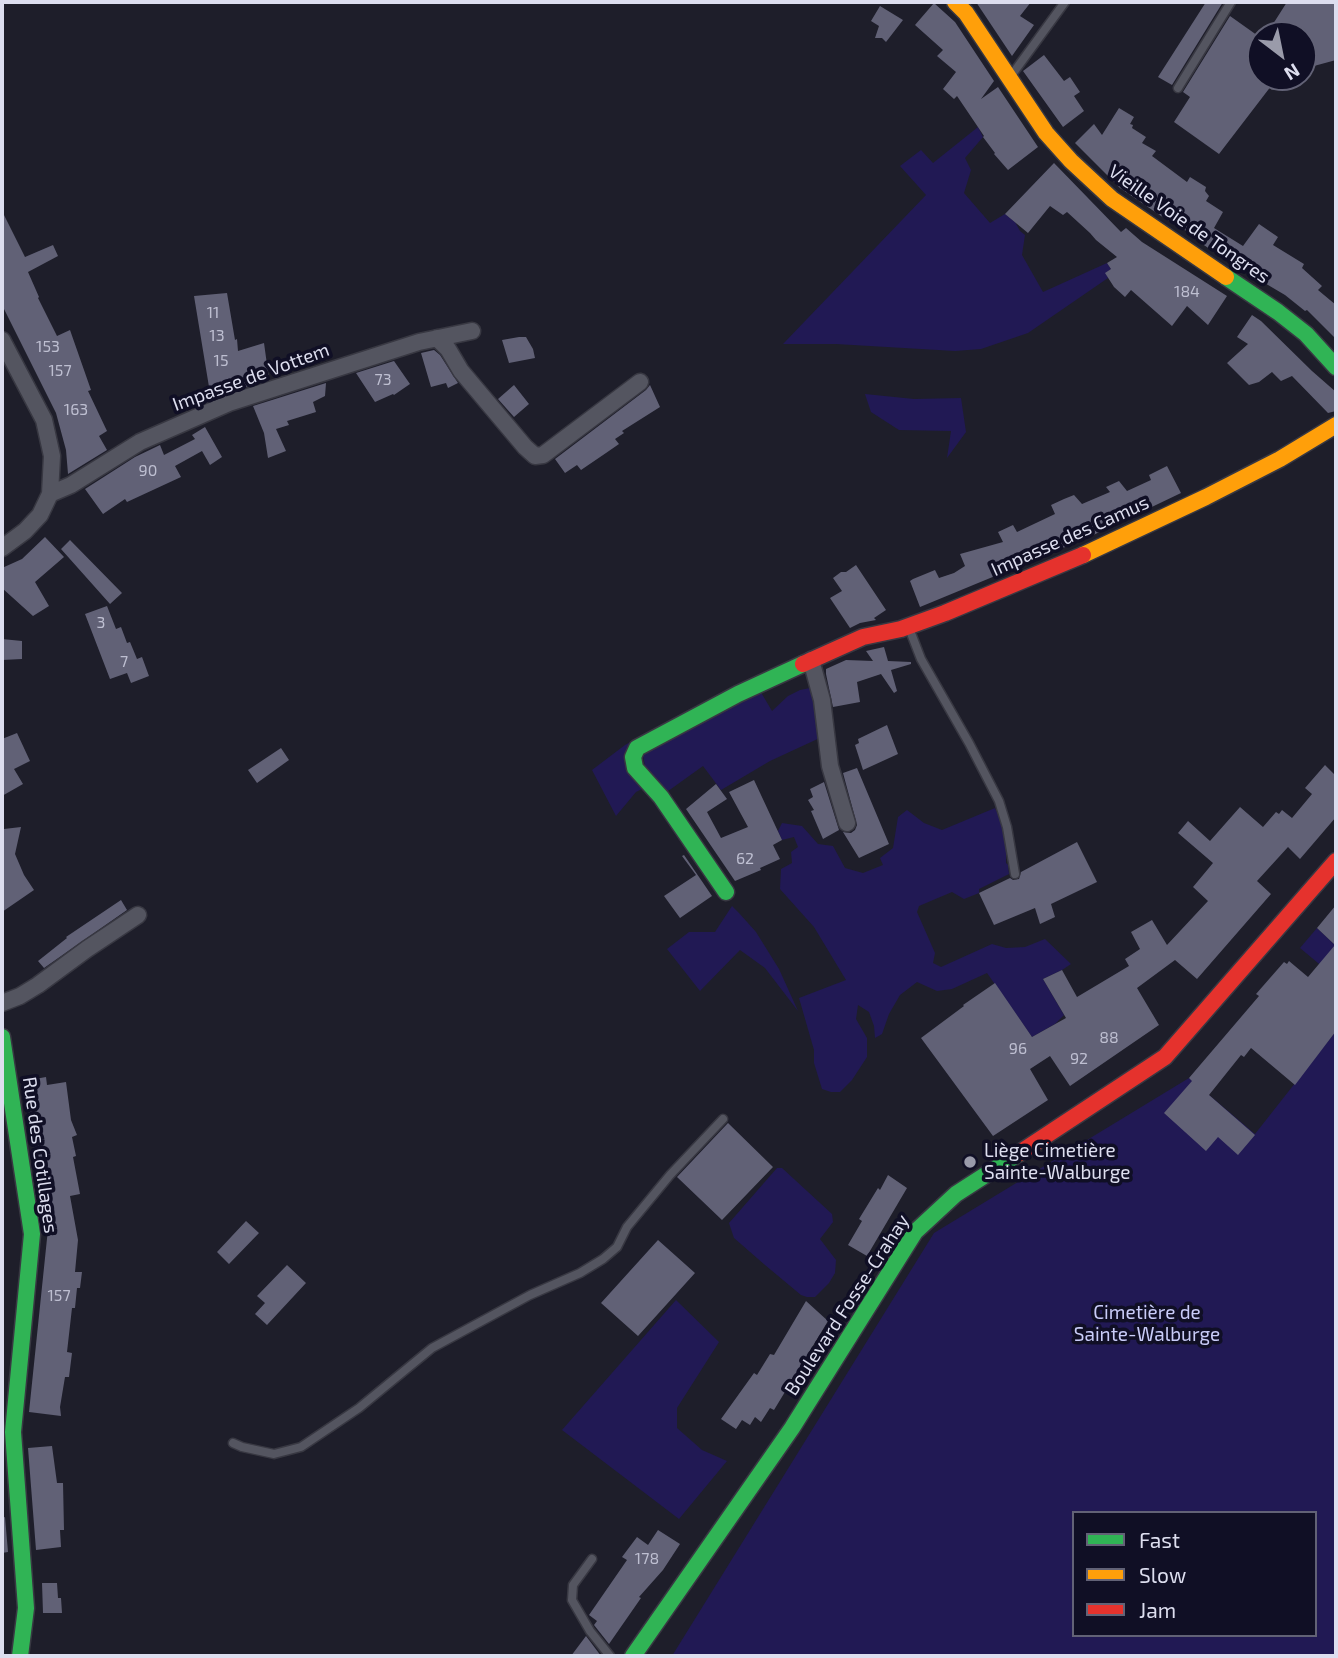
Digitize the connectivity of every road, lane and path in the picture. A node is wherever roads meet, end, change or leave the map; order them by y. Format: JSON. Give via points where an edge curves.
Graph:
{"nodes":[{"id":1,"x":955,"y":2,"type":"edge"},
{"id":2,"x":1065,"y":2,"type":"edge"},
{"id":3,"x":1231,"y":2,"type":"edge"},
{"id":4,"x":1009,"y":78,"type":"junction"},
{"id":5,"x":1178,"y":88,"type":"dead end"},
{"id":6,"x":472,"y":331,"type":"dead end"},
{"id":7,"x":438,"y":338,"type":"junction"},
{"id":8,"x":2,"y":340,"type":"edge"},
{"id":9,"x":1336,"y":367,"type":"edge"},
{"id":10,"x":640,"y":382,"type":"dead end"},
{"id":11,"x":1336,"y":425,"type":"edge"},
{"id":12,"x":50,"y":494,"type":"junction"},
{"id":13,"x":3,"y":541,"type":"edge"},
{"id":14,"x":908,"y":627,"type":"junction"},
{"id":15,"x":811,"y":660,"type":"junction"},
{"id":16,"x":848,"y":823,"type":"dead end"},
{"id":17,"x":1336,"y":861,"type":"edge"},
{"id":18,"x":1015,"y":874,"type":"dead end"},
{"id":19,"x":726,"y":892,"type":"dead end"},
{"id":20,"x":138,"y":915,"type":"dead end"},
{"id":21,"x":2,"y":1003,"type":"edge"},
{"id":22,"x":2,"y":1037,"type":"edge"},
{"id":23,"x":723,"y":1119,"type":"dead end"},
{"id":24,"x":233,"y":1443,"type":"dead end"},
{"id":25,"x":592,"y":1559,"type":"dead end"},
{"id":26,"x":20,"y":1656,"type":"edge"},
{"id":27,"x":610,"y":1656,"type":"edge"},
{"id":28,"x":633,"y":1656,"type":"edge"}],
"edges":[{"from":1,"to":4,"type":"street","name":"Vieille Voie de Tongres"},
{"from":2,"to":4,"type":"lane"},
{"from":3,"to":5,"type":"lane"},
{"from":4,"to":9,"type":"street","name":"Vieille Voie de Tongres","via":[[1046,133],[1112,199],[1278,312]]},
{"from":6,"to":7,"type":"street","name":"Impasse de Vottem"},
{"from":7,"to":10,"type":"street","via":[[535,456],[543,455]]},
{"from":7,"to":12,"type":"street","name":"Impasse de Vottem","via":[[229,403],[140,442]]},
{"from":8,"to":12,"type":"street","via":[[44,420],[52,456]]},
{"from":11,"to":14,"type":"street","name":"Impasse des Camus","via":[[1280,459],[1093,551]]},
{"from":12,"to":13,"type":"street","via":[[40,516],[25,531]]},
{"from":14,"to":15,"type":"street","name":"Impasse des Camus","via":[[863,637]]},
{"from":14,"to":18,"type":"lane","via":[[999,801]]},
{"from":15,"to":16,"type":"street","via":[[822,699],[830,766]]},
{"from":15,"to":19,"type":"street","name":"Impasse des Camus","via":[[637,748],[633,757],[635,768],[661,797]]},
{"from":17,"to":28,"type":"street","name":"Boulevard Fosse-Crahay","via":[[1165,1057],[956,1194],[915,1232],[792,1428]]},
{"from":20,"to":21,"type":"street","via":[[38,985]]},
{"from":22,"to":26,"type":"street","name":"Rue des Cotillages","via":[[32,1234],[13,1432],[26,1608]]},
{"from":23,"to":24,"type":"lane","via":[[670,1175],[603,1259],[432,1348],[359,1408],[301,1447],[274,1454]]},
{"from":25,"to":27,"type":"lane","via":[[573,1585],[572,1601]]}]}
